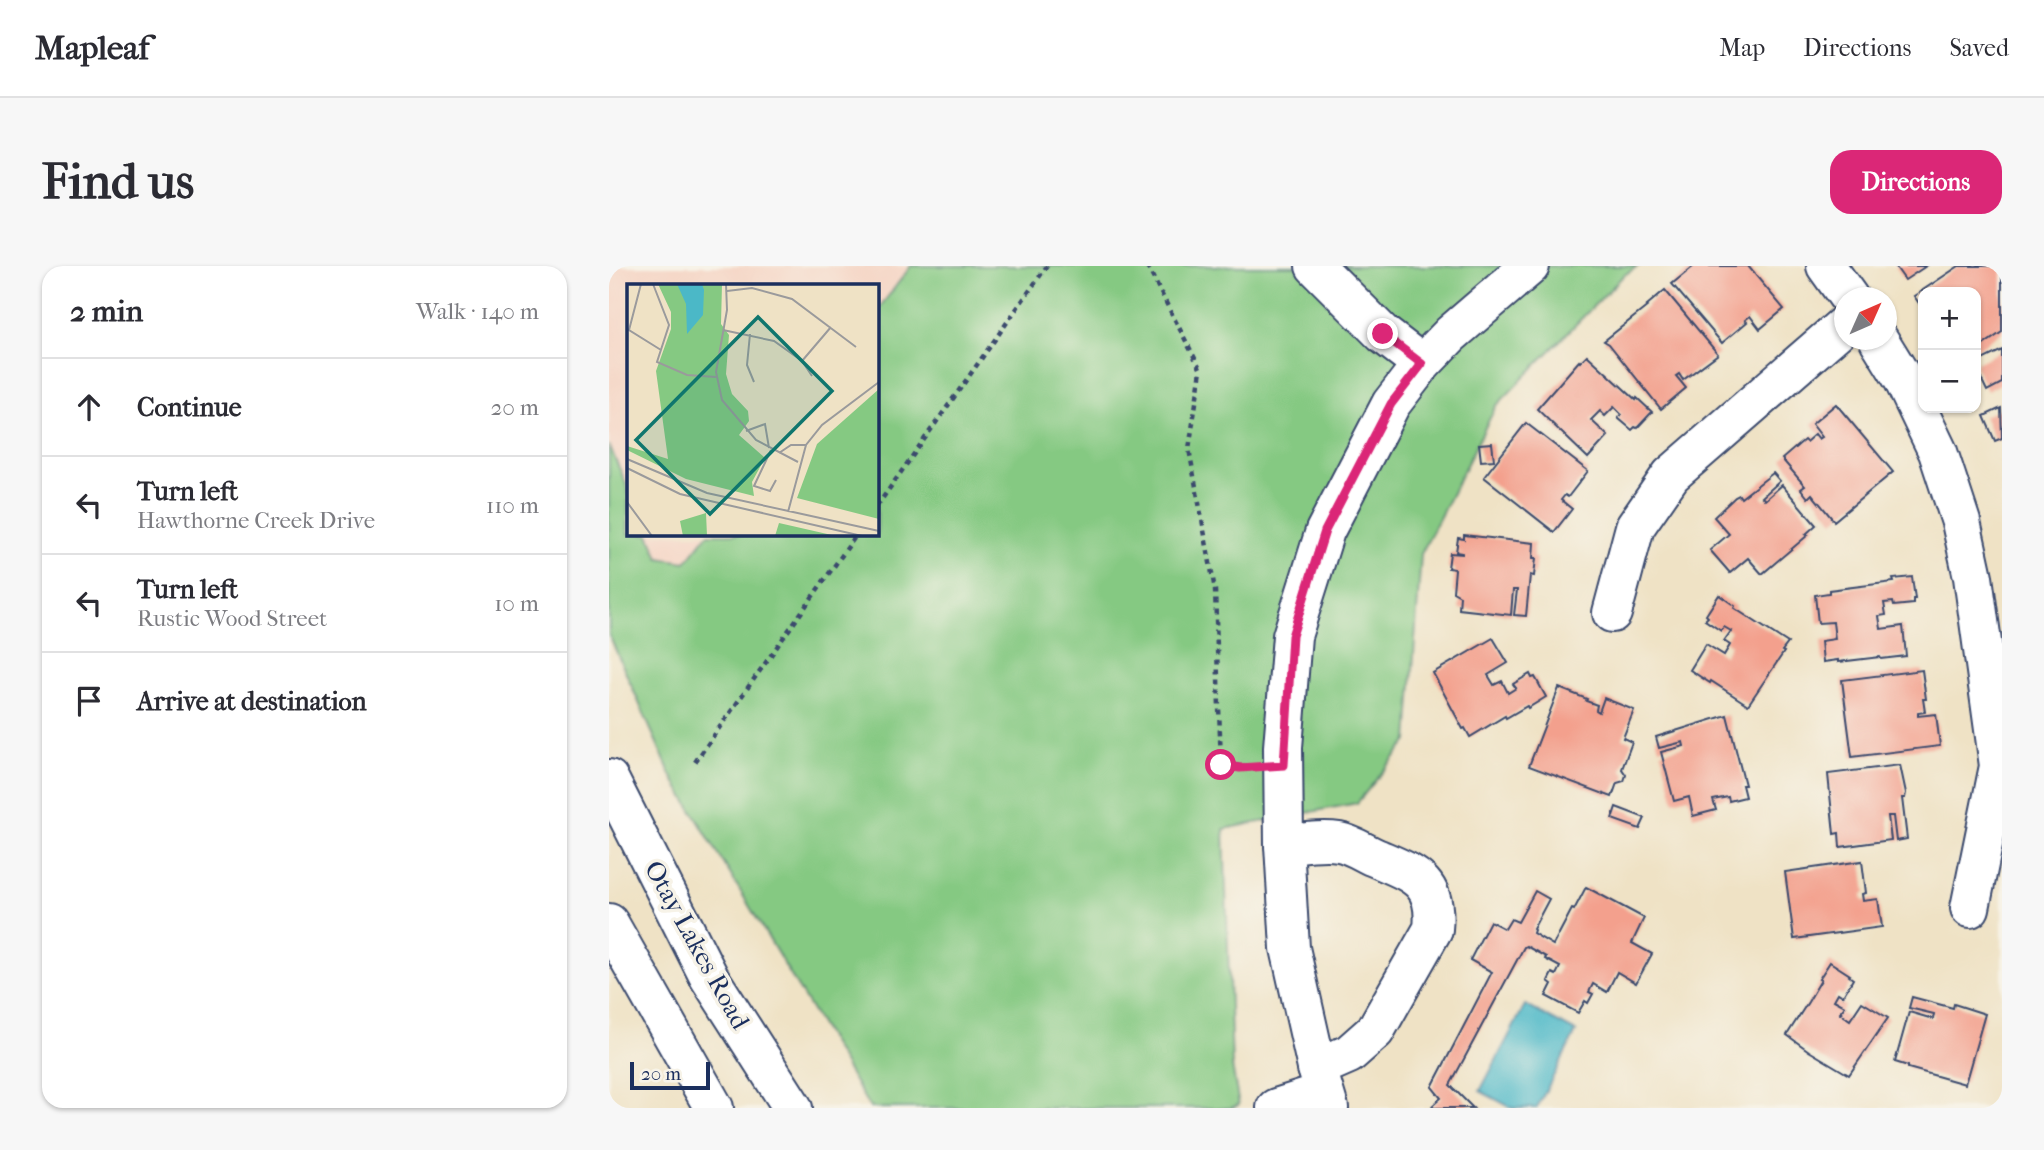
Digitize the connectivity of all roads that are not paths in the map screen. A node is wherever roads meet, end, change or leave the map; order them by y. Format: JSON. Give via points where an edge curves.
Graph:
{"nodes":[{"id":1,"x":1315,"y":266,"type":"edge"},
{"id":2,"x":1530,"y":266,"type":"edge"},
{"id":3,"x":1826,"y":266,"type":"edge"},
{"id":4,"x":1841,"y":287,"type":"edge"},
{"id":5,"x":1834,"y":334,"type":"edge"},
{"id":6,"x":1885,"y":350,"type":"edge"},
{"id":7,"x":1422,"y":364,"type":"junction"},
{"id":8,"x":1612,"y":613,"type":"dead end"},
{"id":9,"x":2000,"y":766,"type":"edge"},
{"id":10,"x":609,"y":779,"type":"edge"},
{"id":11,"x":1284,"y":845,"type":"junction"},
{"id":12,"x":1970,"y":908,"type":"dead end"},
{"id":13,"x":609,"y":923,"type":"edge"},
{"id":14,"x":1323,"y":1090,"type":"edge"},
{"id":15,"x":714,"y":1108,"type":"edge"},
{"id":16,"x":793,"y":1108,"type":"edge"},
{"id":17,"x":1276,"y":1108,"type":"edge"}],
"edges":[{"from":1,"to":7,"type":"street","via":[[1383,334]]},
{"from":2,"to":7,"type":"street"},
{"from":3,"to":4,"type":"street"},
{"from":5,"to":8,"type":"street","via":[[1671,475],[1635,527]]},
{"from":6,"to":9,"type":"street","via":[[1938,452],[1961,522]]},
{"from":7,"to":11,"type":"street","via":[[1391,404],[1325,531],[1292,636]]},
{"from":9,"to":12,"type":"street"},
{"from":10,"to":16,"type":"street","name":"Otay Lakes Road","via":[[709,977]]},
{"from":11,"to":14,"type":"street","via":[[1290,948]]},
{"from":11,"to":14,"type":"street","via":[[1341,842],[1412,873],[1428,889],[1435,909],[1433,929],[1375,1031],[1349,1054]]},
{"from":13,"to":15,"type":"street"},
{"from":14,"to":17,"type":"street"}]}
